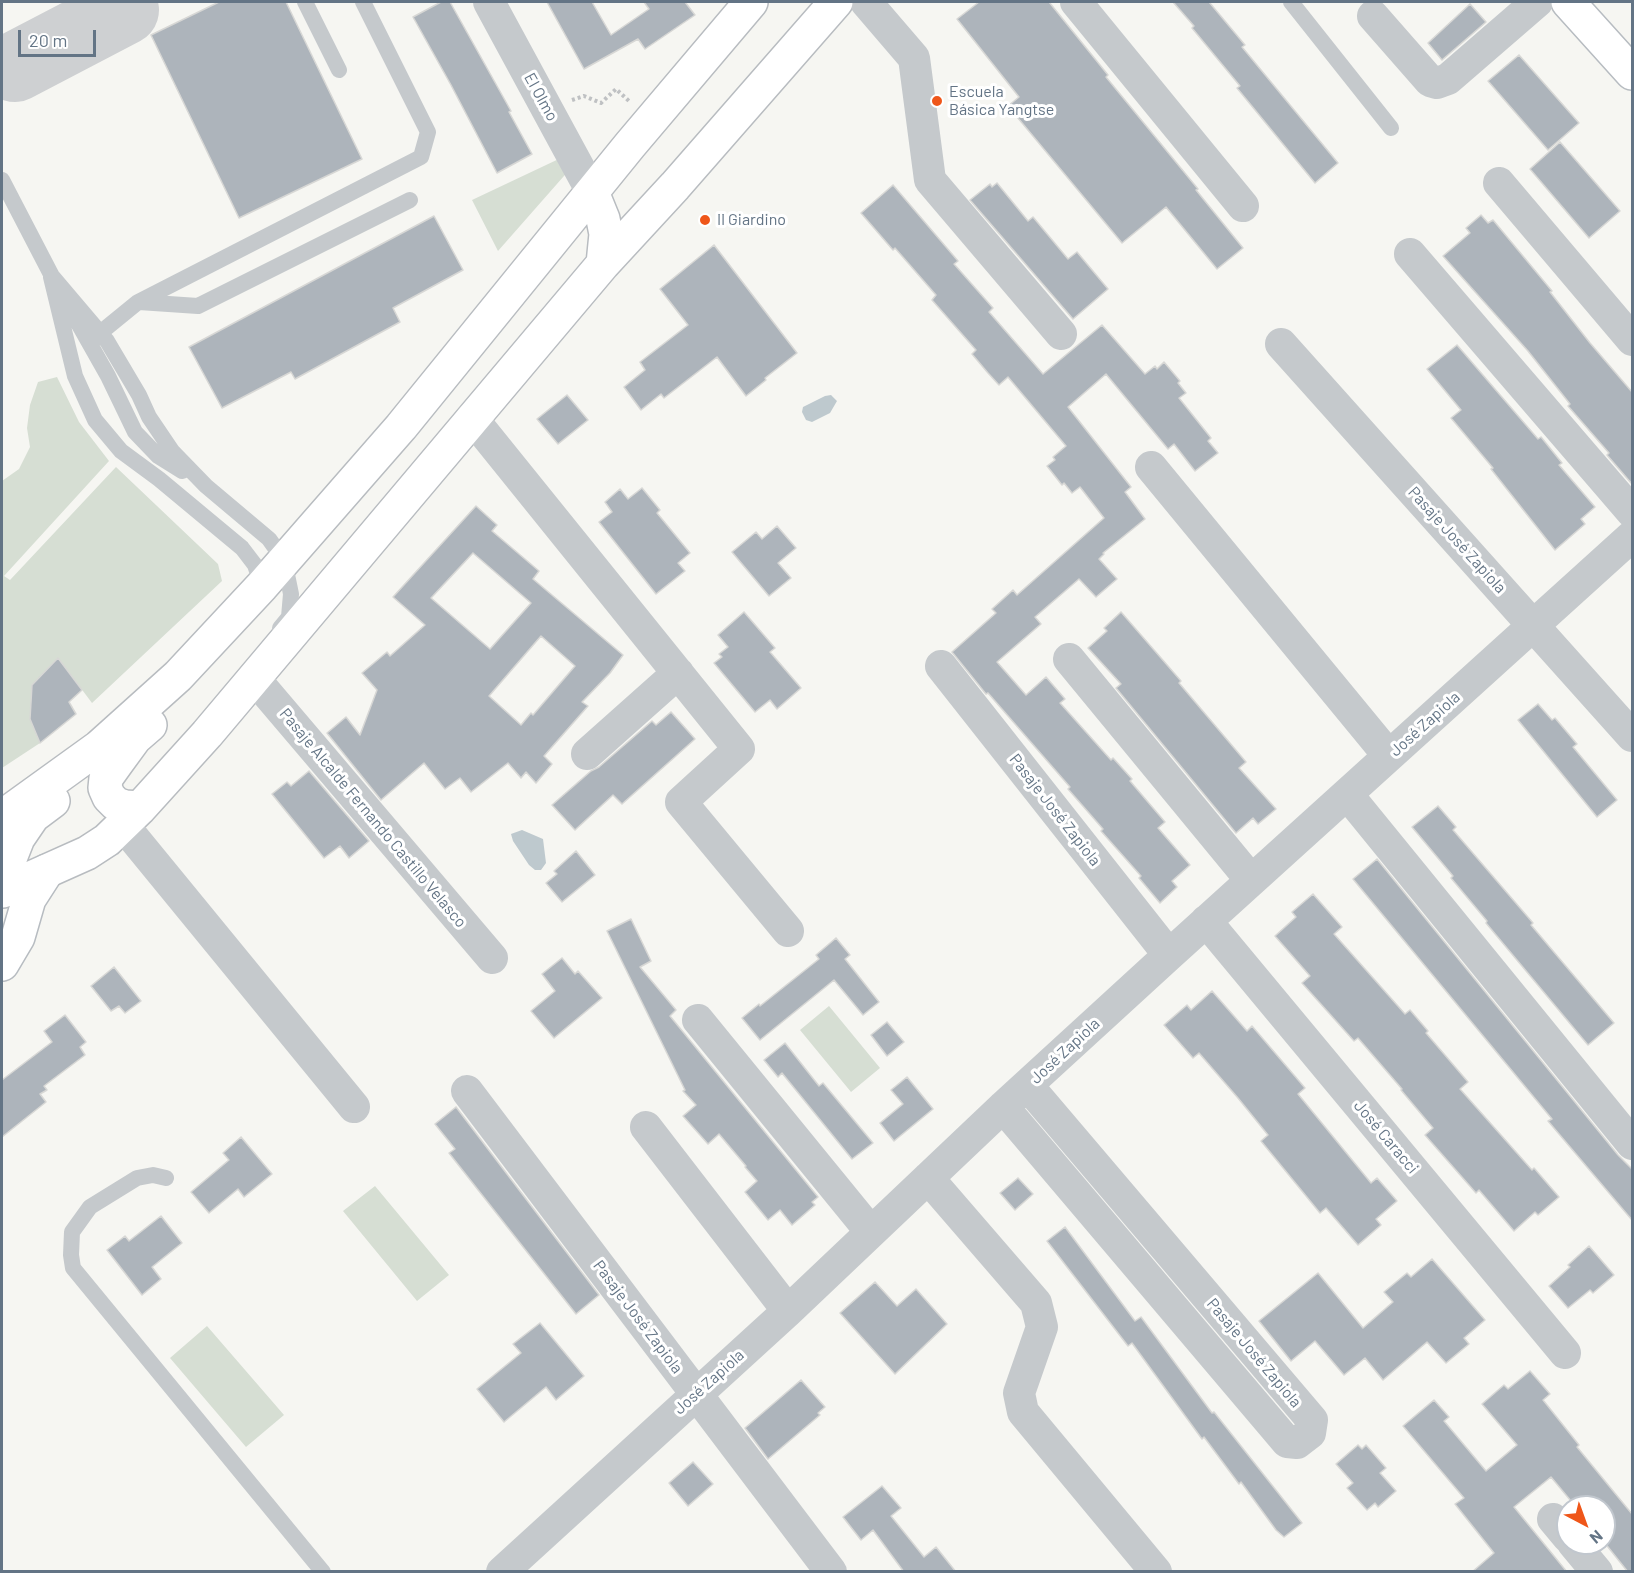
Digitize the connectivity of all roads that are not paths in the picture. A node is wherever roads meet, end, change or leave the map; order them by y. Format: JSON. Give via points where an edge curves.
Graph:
{"nodes":[{"id":1,"x":305,"y":2,"type":"edge"},
{"id":2,"x":363,"y":2,"type":"edge"},
{"id":3,"x":489,"y":2,"type":"edge"},
{"id":4,"x":752,"y":2,"type":"edge"},
{"id":5,"x":836,"y":2,"type":"edge"},
{"id":6,"x":866,"y":2,"type":"edge"},
{"id":7,"x":1076,"y":2,"type":"edge"},
{"id":8,"x":1291,"y":2,"type":"edge"},
{"id":9,"x":1537,"y":2,"type":"edge"},
{"id":10,"x":1575,"y":4,"type":"edge"},
{"id":11,"x":1374,"y":16,"type":"dead end"},
{"id":12,"x":339,"y":70,"type":"dead end"},
{"id":13,"x":1632,"y":73,"type":"edge"},
{"id":14,"x":1391,"y":128,"type":"dead end"},
{"id":15,"x":2,"y":180,"type":"edge"},
{"id":16,"x":1499,"y":183,"type":"dead end"},
{"id":17,"x":592,"y":192,"type":"junction"},
{"id":18,"x":410,"y":200,"type":"dead end"},
{"id":19,"x":1243,"y":206,"type":"dead end"},
{"id":20,"x":1410,"y":254,"type":"dead end"},
{"id":21,"x":603,"y":264,"type":"junction"},
{"id":22,"x":51,"y":275,"type":"junction"},
{"id":23,"x":138,"y":302,"type":"junction"},
{"id":24,"x":100,"y":333,"type":"junction"},
{"id":25,"x":1061,"y":334,"type":"dead end"},
{"id":26,"x":1632,"y":340,"type":"edge"},
{"id":27,"x":1281,"y":344,"type":"dead end"},
{"id":28,"x":472,"y":418,"type":"junction"},
{"id":29,"x":1151,"y":467,"type":"dead end"},
{"id":30,"x":206,"y":486,"type":"junction"},
{"id":31,"x":1632,"y":512,"type":"edge"},
{"id":32,"x":1632,"y":536,"type":"edge"},
{"id":33,"x":284,"y":560,"type":"junction"},
{"id":34,"x":262,"y":586,"type":"junction"},
{"id":35,"x":1534,"y":625,"type":"junction"},
{"id":36,"x":210,"y":642,"type":"junction"},
{"id":37,"x":1069,"y":659,"type":"dead end"},
{"id":38,"x":941,"y":666,"type":"dead end"},
{"id":39,"x":678,"y":673,"type":"junction"},
{"id":40,"x":254,"y":678,"type":"junction"},
{"id":41,"x":207,"y":734,"type":"junction"},
{"id":42,"x":1632,"y":736,"type":"edge"},
{"id":43,"x":135,"y":738,"type":"junction"},
{"id":44,"x":587,"y":754,"type":"dead end"},
{"id":45,"x":1389,"y":756,"type":"junction"},
{"id":46,"x":1347,"y":794,"type":"junction"},
{"id":47,"x":132,"y":817,"type":"junction"},
{"id":48,"x":2,"y":818,"type":"edge"},
{"id":49,"x":47,"y":871,"type":"junction"},
{"id":50,"x":1251,"y":880,"type":"junction"},
{"id":51,"x":2,"y":899,"type":"edge"},
{"id":52,"x":1206,"y":921,"type":"junction"},
{"id":53,"x":788,"y":931,"type":"dead end"},
{"id":54,"x":1169,"y":955,"type":"junction"},
{"id":55,"x":492,"y":957,"type":"dead end"},
{"id":56,"x":2,"y":964,"type":"edge"},
{"id":57,"x":698,"y":1020,"type":"dead end"},
{"id":58,"x":1028,"y":1086,"type":"junction"},
{"id":59,"x":467,"y":1091,"type":"dead end"},
{"id":60,"x":354,"y":1107,"type":"dead end"},
{"id":61,"x":1003,"y":1107,"type":"junction"},
{"id":62,"x":1627,"y":1125,"type":"edge"},
{"id":63,"x":646,"y":1127,"type":"dead end"},
{"id":64,"x":166,"y":1178,"type":"dead end"},
{"id":65,"x":928,"y":1179,"type":"junction"},
{"id":66,"x":871,"y":1232,"type":"junction"},
{"id":67,"x":788,"y":1311,"type":"junction"},
{"id":68,"x":1565,"y":1353,"type":"dead end"},
{"id":69,"x":697,"y":1393,"type":"junction"},
{"id":70,"x":1583,"y":1555,"type":"edge"},
{"id":71,"x":323,"y":1572,"type":"edge"},
{"id":72,"x":502,"y":1572,"type":"edge"},
{"id":73,"x":831,"y":1572,"type":"edge"},
{"id":74,"x":1156,"y":1572,"type":"edge"},
{"id":75,"x":1597,"y":1572,"type":"edge"}],
"edges":[{"from":1,"to":12,"type":"lane"},
{"from":2,"to":23,"type":"lane","via":[[428,132],[421,157]]},
{"from":3,"to":17,"type":"street","name":"El Olmo"},
{"from":4,"to":17,"type":"main road"},
{"from":5,"to":21,"type":"main road"},
{"from":6,"to":25,"type":"street","via":[[914,58],[930,180]]},
{"from":7,"to":19,"type":"street"},
{"from":8,"to":14,"type":"lane"},
{"from":9,"to":11,"type":"street","via":[[1448,80],[1437,83],[1430,81]]},
{"from":10,"to":13,"type":"main road"},
{"from":15,"to":22,"type":"lane"},
{"from":16,"to":26,"type":"street"},
{"from":17,"to":21,"type":"main road","via":[[606,234]]},
{"from":17,"to":33,"type":"main road","via":[[401,427]]},
{"from":18,"to":23,"type":"lane","via":[[198,306]]},
{"from":20,"to":31,"type":"street"},
{"from":21,"to":28,"type":"main road"},
{"from":22,"to":24,"type":"lane"},
{"from":22,"to":30,"type":"lane","via":[[135,432],[158,456]]},
{"from":22,"to":34,"type":"lane","via":[[75,376],[95,420],[121,451],[242,548],[255,565]]},
{"from":23,"to":24,"type":"lane"},
{"from":24,"to":30,"type":"lane","via":[[172,451]]},
{"from":27,"to":35,"type":"street","name":"Pasaje José Zapiola"},
{"from":28,"to":39,"type":"street"},
{"from":28,"to":40,"type":"main road"},
{"from":29,"to":45,"type":"street"},
{"from":30,"to":33,"type":"lane","via":[[269,539]]},
{"from":32,"to":35,"type":"street","name":"José Zapiola"},
{"from":33,"to":34,"type":"main road"},
{"from":33,"to":41,"type":"lane","via":[[291,594],[289,617],[219,702]]},
{"from":34,"to":36,"type":"main road"},
{"from":35,"to":42,"type":"street","name":"Pasaje José Zapiola"},
{"from":35,"to":45,"type":"street","name":"José Zapiola"},
{"from":36,"to":43,"type":"main road","via":[[187,692]]},
{"from":36,"to":48,"type":"main road","via":[[99,747]]},
{"from":37,"to":50,"type":"street"},
{"from":38,"to":54,"type":"street","name":"Pasaje José Zapiola"},
{"from":39,"to":44,"type":"street"},
{"from":39,"to":53,"type":"street","via":[[739,748],[681,802]]},
{"from":40,"to":41,"type":"main road"},
{"from":40,"to":55,"type":"street","name":"Pasaje Alcalde Fernando Castillo Velasco"},
{"from":41,"to":47,"type":"main road"},
{"from":43,"to":47,"type":"main road","via":[[106,778],[105,788],[109,797]]},
{"from":43,"to":51,"type":"main road","via":[[33,816],[12,849]]},
{"from":45,"to":46,"type":"street","name":"José Zapiola"},
{"from":46,"to":50,"type":"street","name":"José Zapiola"},
{"from":46,"to":62,"type":"street"},
{"from":47,"to":49,"type":"main road","via":[[87,853]]},
{"from":47,"to":60,"type":"street"},
{"from":49,"to":51,"type":"main road"},
{"from":49,"to":56,"type":"main road","via":[[29,899],[18,937]]},
{"from":50,"to":52,"type":"street","name":"José Zapiola"},
{"from":52,"to":54,"type":"street","name":"José Zapiola"},
{"from":52,"to":68,"type":"street","name":"José Caracci"},
{"from":54,"to":58,"type":"street","name":"José Zapiola"},
{"from":57,"to":66,"type":"street"},
{"from":58,"to":61,"type":"street","name":"José Zapiola"},
{"from":58,"to":61,"type":"street","name":"Pasaje José Zapiola","via":[[1312,1420],[1310,1433],[1297,1443],[1287,1442]]},
{"from":59,"to":69,"type":"street","name":"Pasaje José Zapiola"},
{"from":61,"to":65,"type":"street","name":"José Zapiola"},
{"from":63,"to":67,"type":"street"},
{"from":64,"to":71,"type":"lane","via":[[136,1178],[90,1207],[72,1232],[73,1268]]},
{"from":65,"to":66,"type":"street","name":"José Zapiola"},
{"from":65,"to":74,"type":"street","via":[[1036,1303],[1042,1327],[1019,1393],[1023,1412]]},
{"from":66,"to":67,"type":"street","name":"José Zapiola"},
{"from":67,"to":69,"type":"street","name":"José Zapiola"},
{"from":69,"to":72,"type":"street","name":"José Zapiola"},
{"from":69,"to":73,"type":"street","name":"Pasaje José Zapiola"},
{"from":70,"to":75,"type":"street"}]}
